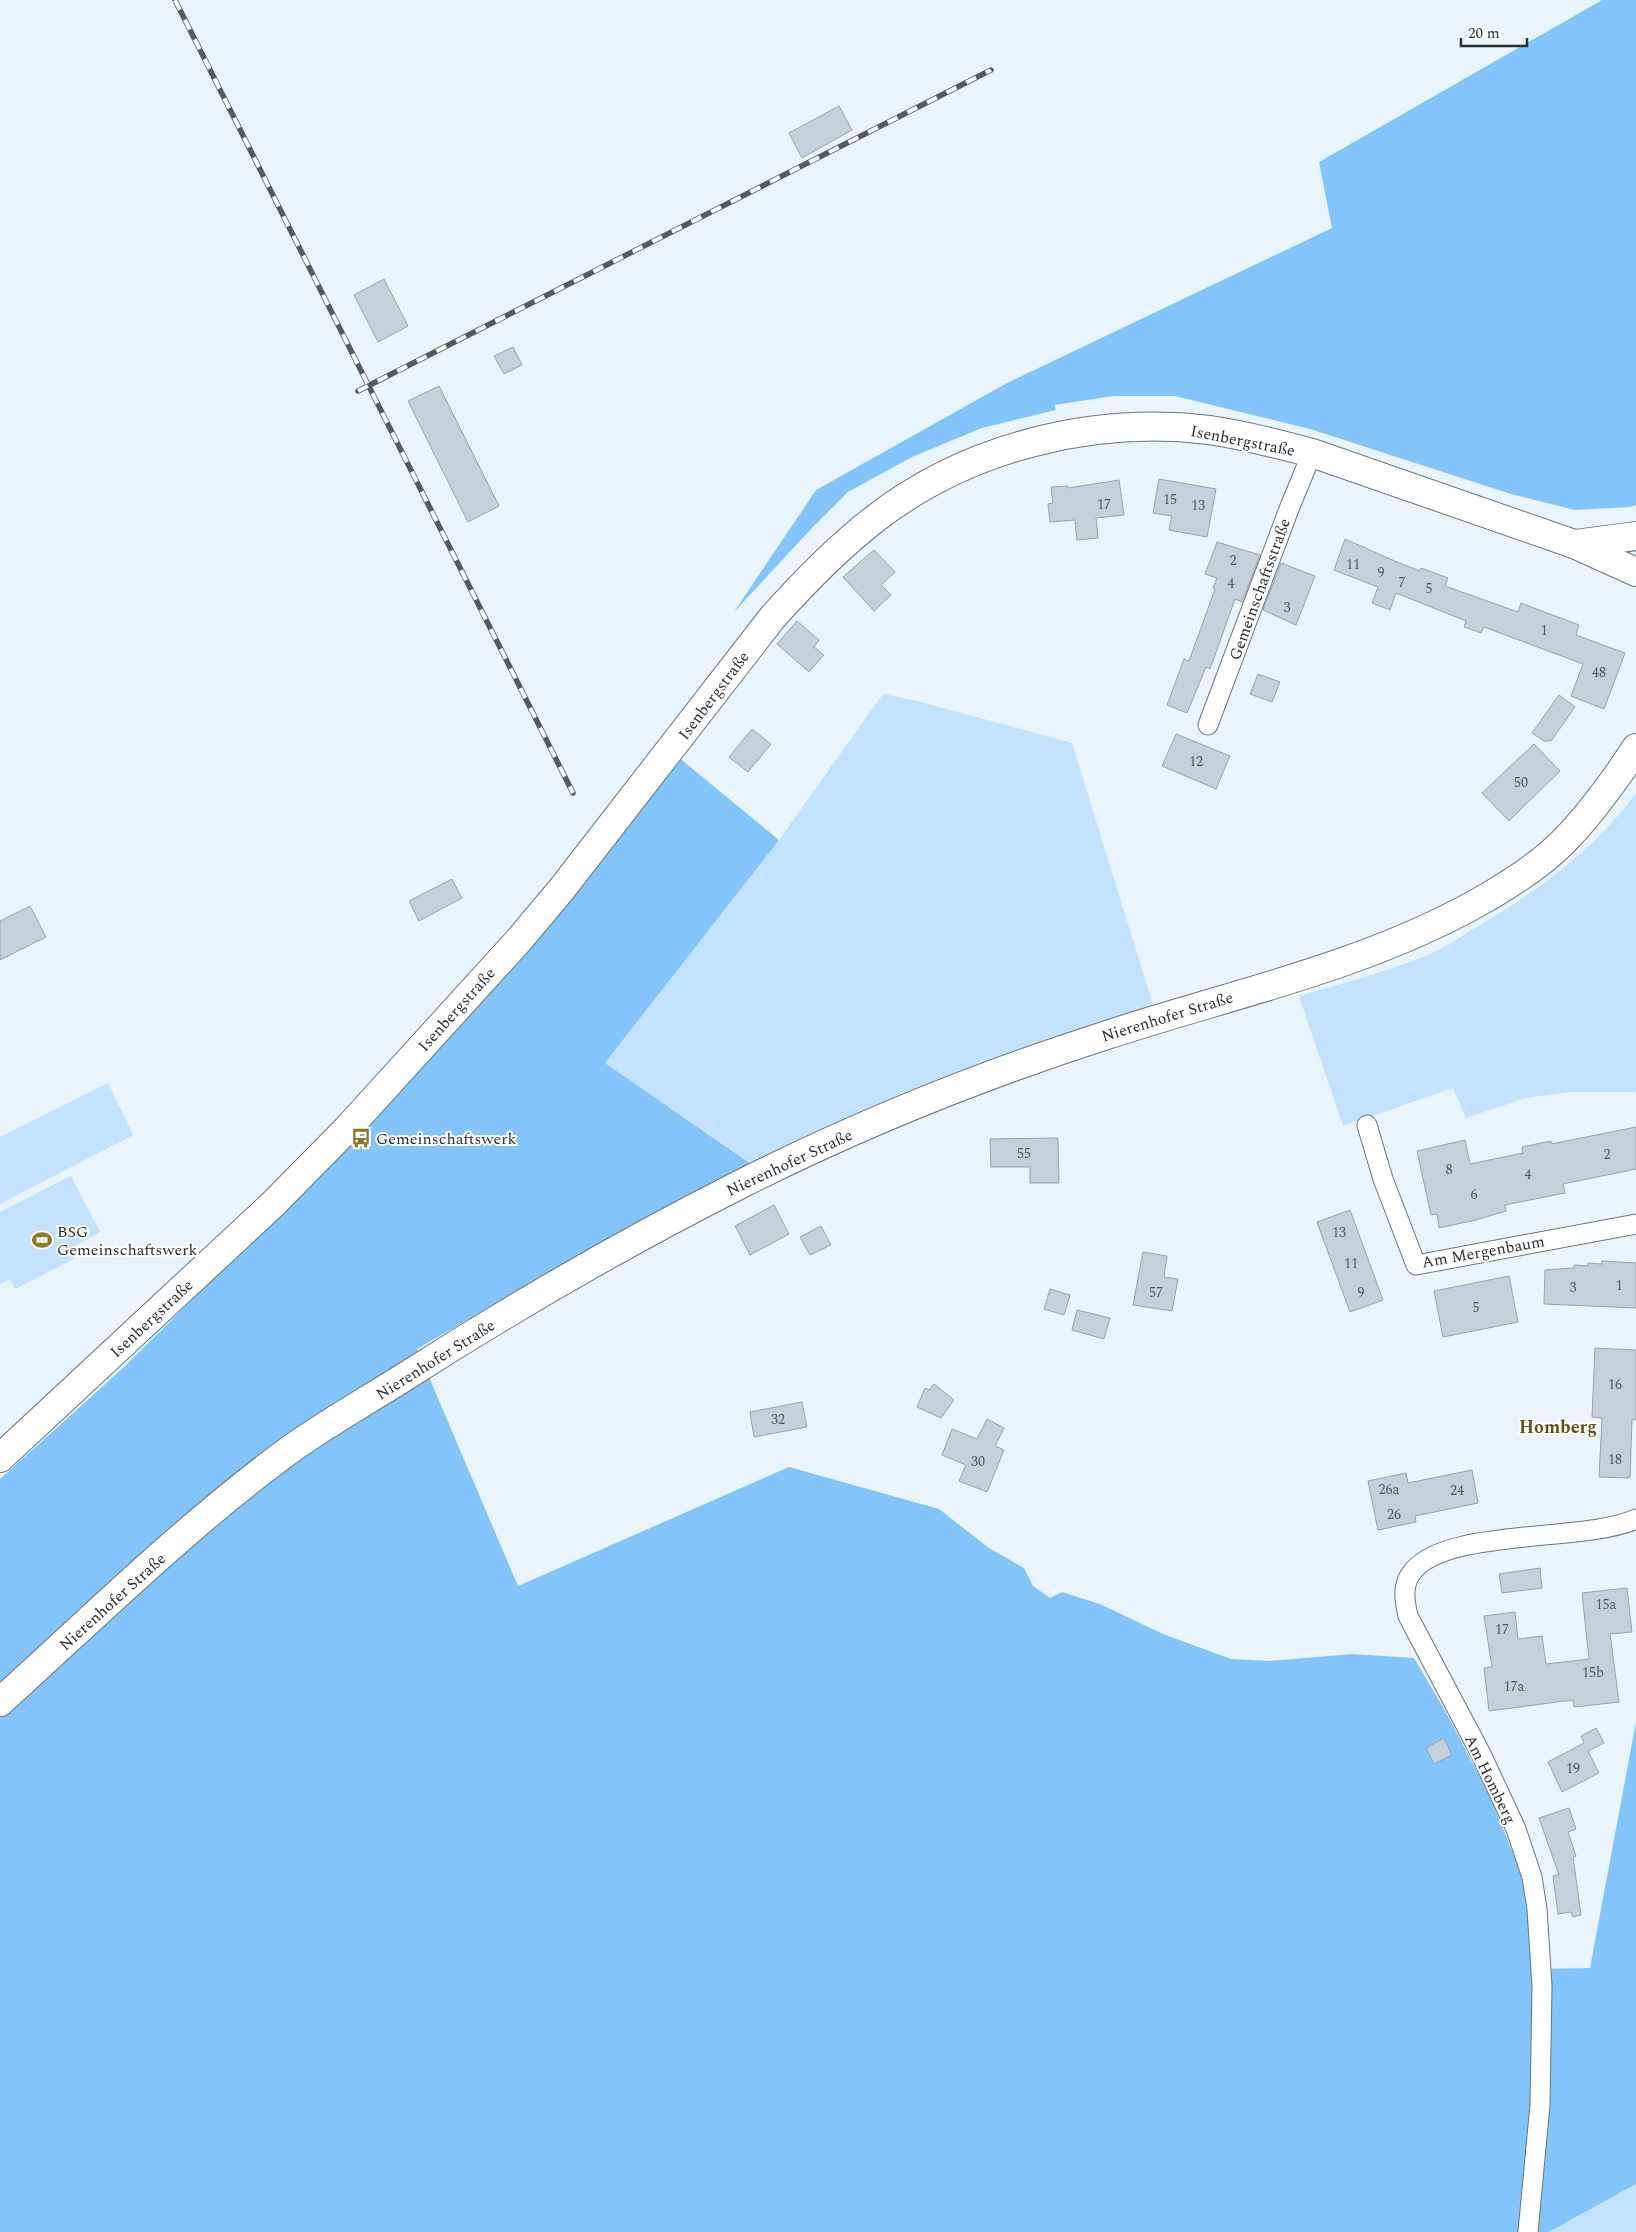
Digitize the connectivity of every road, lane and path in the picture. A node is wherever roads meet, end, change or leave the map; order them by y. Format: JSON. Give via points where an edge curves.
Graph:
{"nodes":[{"id":1,"x":1312,"y":454,"type":"junction"},
{"id":2,"x":1636,"y":536,"type":"edge"},
{"id":3,"x":1574,"y":544,"type":"junction"},
{"id":4,"x":1636,"y":572,"type":"edge"},
{"id":5,"x":1208,"y":725,"type":"dead end"},
{"id":6,"x":1636,"y":748,"type":"edge"},
{"id":7,"x":1366,"y":1125,"type":"dead end"},
{"id":8,"x":1636,"y":1224,"type":"edge"},
{"id":9,"x":0,"y":1458,"type":"edge"},
{"id":10,"x":1636,"y":1519,"type":"edge"},
{"id":11,"x":0,"y":1702,"type":"edge"},
{"id":12,"x":1528,"y":2232,"type":"edge"}],
"edges":[{"from":1,"to":3,"type":"main road","name":"Isenbergstraße"},
{"from":1,"to":5,"type":"street","name":"Gemeinschaftsstraße"},
{"from":1,"to":9,"type":"main road","name":"Isenbergstraße","via":[[1209,430],[1152,427],[1090,431],[1031,443],[985,458],[939,479],[877,517],[820,566],[772,618],[561,890],[347,1129],[272,1206]]},
{"from":2,"to":3,"type":"main road"},
{"from":3,"to":4,"type":"main road","name":"Isenbergstraße"},
{"from":6,"to":11,"type":"main road","name":"Nierenhofer Straße","via":[[1611,786],[1563,842],[1509,885],[1404,940],[1338,964],[1032,1060],[926,1102],[778,1165],[573,1274],[288,1451],[230,1497]]},
{"from":7,"to":8,"type":"street","name":"Am Mergenbaum","via":[[1416,1265]]},
{"from":10,"to":12,"type":"street","name":"Am Homberg","via":[[1609,1527],[1445,1551],[1427,1559],[1414,1570],[1405,1590],[1408,1616],[1481,1754],[1516,1830],[1532,1877],[1542,1986],[1540,2105]]}]}
